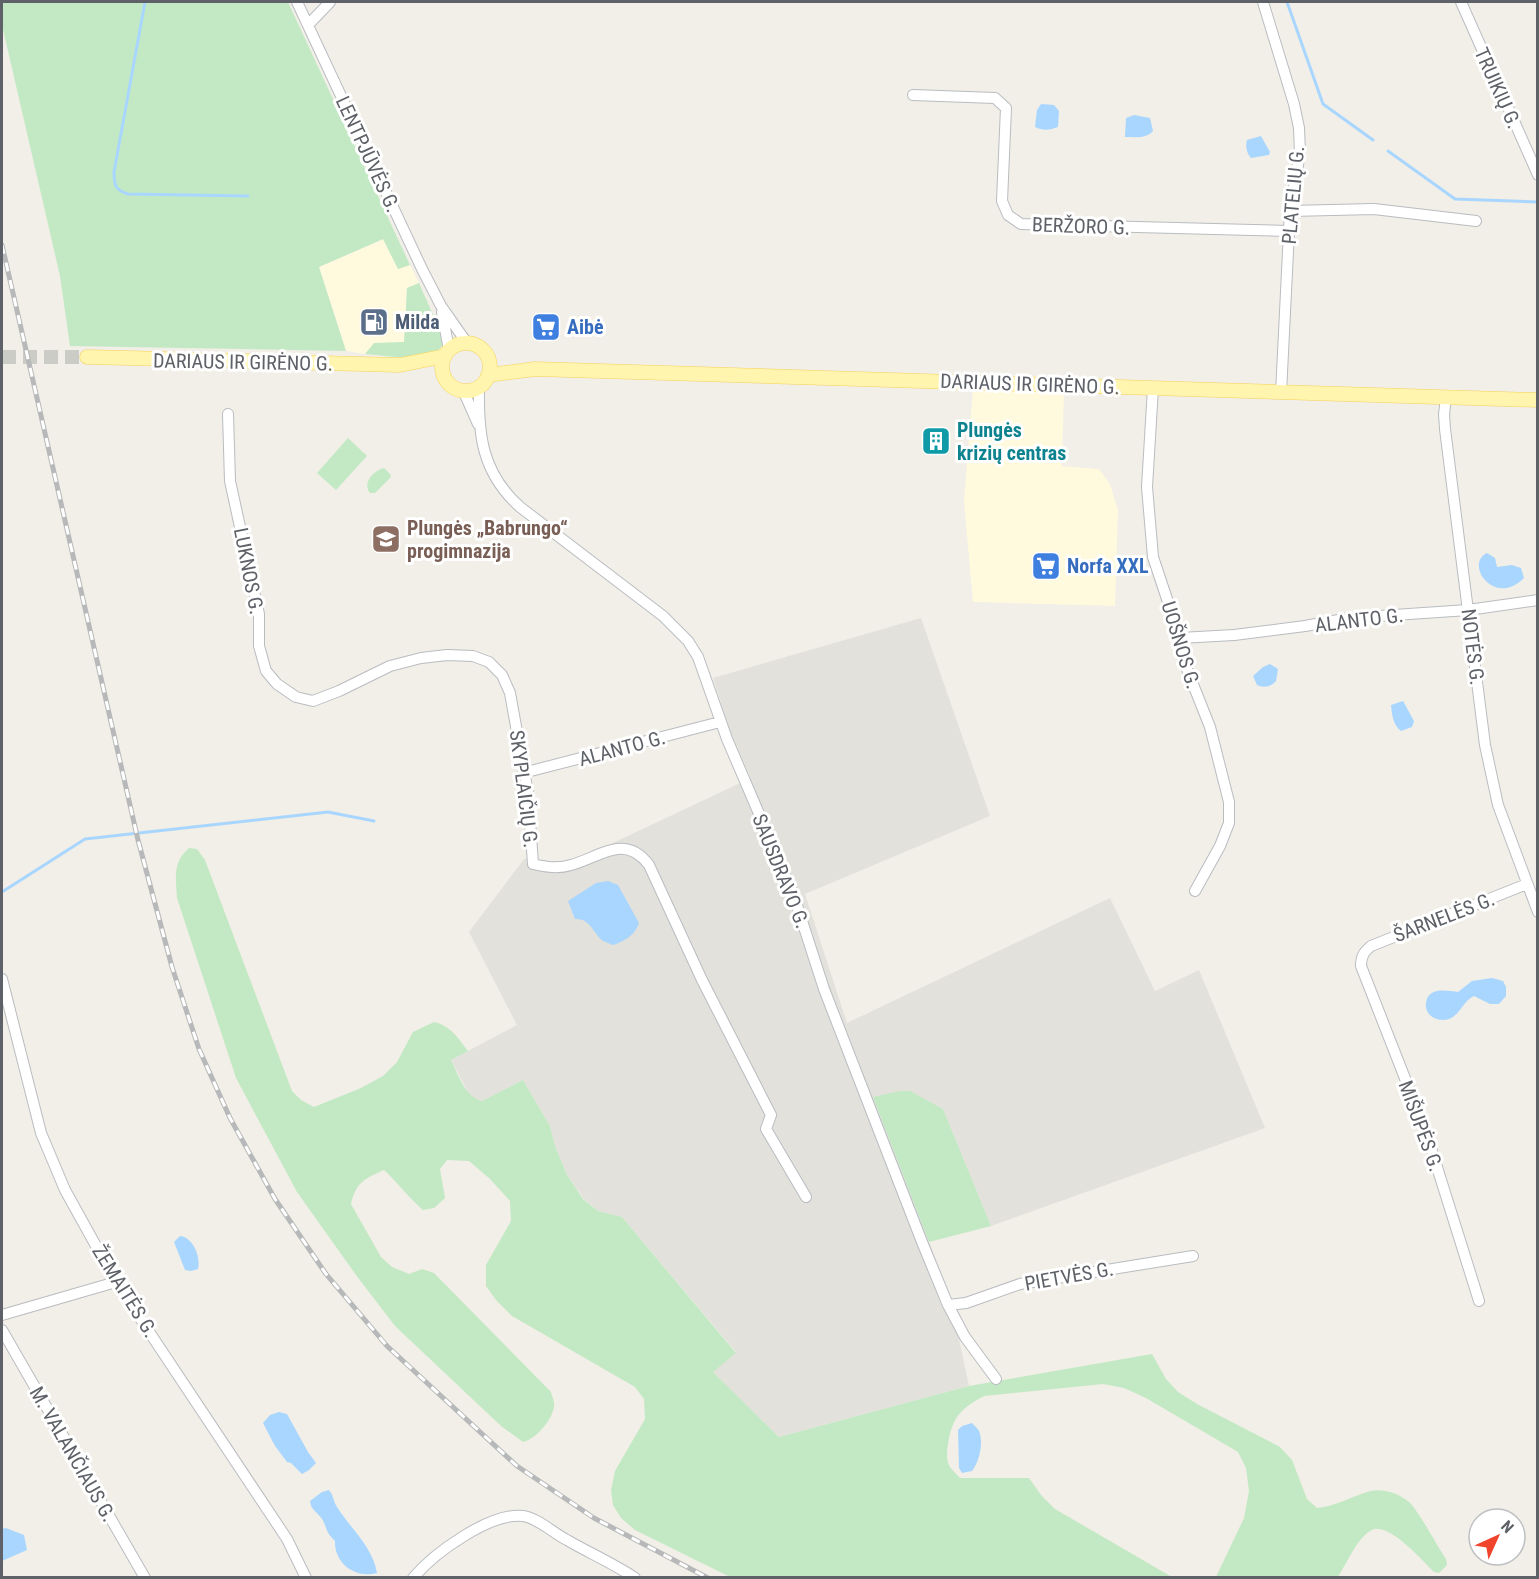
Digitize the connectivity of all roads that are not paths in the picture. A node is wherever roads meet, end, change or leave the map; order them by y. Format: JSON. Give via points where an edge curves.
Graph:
{"nodes":[{"id":1,"x":297,"y":2,"type":"edge"},
{"id":2,"x":330,"y":2,"type":"edge"},
{"id":3,"x":1263,"y":2,"type":"edge"},
{"id":4,"x":1461,"y":2,"type":"edge"},
{"id":5,"x":308,"y":25,"type":"junction"},
{"id":6,"x":913,"y":95,"type":"dead end"},
{"id":7,"x":1537,"y":175,"type":"edge"},
{"id":8,"x":1290,"y":211,"type":"junction"},
{"id":9,"x":1476,"y":221,"type":"dead end"},
{"id":10,"x":1289,"y":231,"type":"junction"},
{"id":11,"x":441,"y":306,"type":"junction"},
{"id":12,"x":467,"y":343,"type":"junction"},
{"id":13,"x":447,"y":353,"type":"junction"},
{"id":14,"x":87,"y":357,"type":"tunnel mouth"},
{"id":15,"x":488,"y":358,"type":"junction"},
{"id":16,"x":400,"y":365,"type":"junction"},
{"id":17,"x":532,"y":369,"type":"junction"},
{"id":18,"x":444,"y":375,"type":"junction"},
{"id":19,"x":488,"y":375,"type":"junction"},
{"id":20,"x":479,"y":387,"type":"junction"},
{"id":21,"x":1153,"y":388,"type":"junction"},
{"id":22,"x":463,"y":390,"type":"junction"},
{"id":23,"x":1281,"y":393,"type":"junction"},
{"id":24,"x":1446,"y":398,"type":"junction"},
{"id":25,"x":1533,"y":400,"type":"edge"},
{"id":26,"x":228,"y":414,"type":"dead end"},
{"id":27,"x":480,"y":429,"type":"junction"},
{"id":28,"x":1538,"y":600,"type":"edge"},
{"id":29,"x":1468,"y":610,"type":"junction"},
{"id":30,"x":1180,"y":638,"type":"junction"},
{"id":31,"x":313,"y":700,"type":"joint"},
{"id":32,"x":720,"y":722,"type":"junction"},
{"id":33,"x":524,"y":773,"type":"junction"},
{"id":34,"x":1531,"y":887,"type":"edge"},
{"id":35,"x":1195,"y":891,"type":"dead end"},
{"id":36,"x":1538,"y":912,"type":"edge"},
{"id":37,"x":1363,"y":953,"type":"joint"},
{"id":38,"x":2,"y":979,"type":"edge"},
{"id":39,"x":806,"y":1197,"type":"dead end"},
{"id":40,"x":1193,"y":1256,"type":"dead end"},
{"id":41,"x":116,"y":1282,"type":"junction"},
{"id":42,"x":1479,"y":1301,"type":"dead end"},
{"id":43,"x":948,"y":1305,"type":"junction"},
{"id":44,"x":2,"y":1314,"type":"edge"},
{"id":45,"x":2,"y":1330,"type":"edge"},
{"id":46,"x":996,"y":1379,"type":"dead end"},
{"id":47,"x":145,"y":1578,"type":"edge"},
{"id":48,"x":306,"y":1578,"type":"edge"},
{"id":49,"x":414,"y":1578,"type":"edge"},
{"id":50,"x":635,"y":1578,"type":"edge"}],
"edges":[{"from":1,"to":5,"type":"street","name":"LENTPJŪVĖS G."},
{"from":2,"to":5,"type":"street"},
{"from":3,"to":8,"type":"street","name":"PLATELIŲ G.","via":[[1299,128],[1300,153]]},
{"from":4,"to":7,"type":"street","name":"TRUIKIŲ G."},
{"from":5,"to":11,"type":"street","name":"LENTPJŪVĖS G."},
{"from":6,"to":10,"type":"street","name":"BERŽORO G.","via":[[995,98],[1006,108],[1002,201],[1008,215],[1021,224]]},
{"from":8,"to":9,"type":"street","via":[[1374,209]]},
{"from":8,"to":10,"type":"street","name":"PLATELIŲ G."},
{"from":10,"to":23,"type":"street","name":"PLATELIŲ G."},
{"from":11,"to":12,"type":"street","name":"LENTPJŪVĖS G."},
{"from":11,"to":13,"type":"street","name":"LENTPJŪVĖS G."},
{"from":12,"to":13,"type":"main road","name":"DARIAUS IR GIRĖNO G.","via":[[457,344]]},
{"from":12,"to":15,"type":"main road","name":"DARIAUS IR GIRĖNO G.","via":[[480,347]]},
{"from":13,"to":16,"type":"main road","name":"DARIAUS IR GIRĖNO G."},
{"from":13,"to":18,"type":"main road","via":[[442,364]]},
{"from":14,"to":16,"type":"main road","name":"DARIAUS IR GIRĖNO G."},
{"from":15,"to":17,"type":"main road","name":"DARIAUS IR GIRĖNO G."},
{"from":15,"to":19,"type":"main road"},
{"from":16,"to":18,"type":"main road","name":"DARIAUS IR GIRĖNO G."},
{"from":17,"to":19,"type":"main road","name":"DARIAUS IR GIRĖNO G."},
{"from":17,"to":21,"type":"main road","name":"DARIAUS IR GIRĖNO G."},
{"from":18,"to":22,"type":"main road","name":"DARIAUS IR GIRĖNO G.","via":[[451,385]]},
{"from":19,"to":20,"type":"main road"},
{"from":20,"to":22,"type":"main road"},
{"from":20,"to":27,"type":"street","name":"SAUSDRAVO G."},
{"from":21,"to":23,"type":"main road","name":"DARIAUS IR GIRĖNO G."},
{"from":21,"to":30,"type":"street","name":"UOŠNOS G.","via":[[1147,487],[1153,557]]},
{"from":22,"to":27,"type":"street","name":"SAUSDRAVO G."},
{"from":23,"to":24,"type":"main road","name":"DARIAUS IR GIRĖNO G."},
{"from":24,"to":25,"type":"main road","name":"DARIAUS IR GIRĖNO G."},
{"from":24,"to":29,"type":"street","name":"NOTĖS G.","via":[[1444,414]]},
{"from":26,"to":31,"type":"street","name":"LUKNOS G.","via":[[230,481],[259,614],[259,646],[266,671],[296,697]]},
{"from":27,"to":32,"type":"street","name":"SAUSDRAVO G.","via":[[492,473],[510,497],[663,616],[688,641],[704,671]]},
{"from":28,"to":29,"type":"street","name":"ALANTO G."},
{"from":29,"to":30,"type":"street","name":"ALANTO G.","via":[[1350,618],[1293,628]]},
{"from":29,"to":34,"type":"street","name":"NOTĖS G.","via":[[1485,745],[1498,805]]},
{"from":30,"to":35,"type":"street","name":"UOŠNOS G.","via":[[1181,654],[1210,727],[1229,802],[1229,823]]},
{"from":31,"to":33,"type":"street","name":"SKYPLAIČIŲ G.","via":[[390,666],[421,658],[473,656],[489,662],[502,675],[510,693]]},
{"from":32,"to":33,"type":"street","name":"ALANTO G."},
{"from":32,"to":43,"type":"street","name":"SAUSDRAVO G.","via":[[793,893],[824,989]]},
{"from":33,"to":39,"type":"street","name":"SKYPLAIČIŲ G.","via":[[533,864],[570,866],[624,848],[643,857],[649,866],[771,1115],[766,1129]]},
{"from":34,"to":36,"type":"street","name":"NOTĖS G."},
{"from":34,"to":37,"type":"street","name":"ŠARNELĖS G.","via":[[1378,942]]},
{"from":37,"to":42,"type":"street","name":"MIŠUPĖS G.","via":[[1361,966],[1426,1132]]},
{"from":38,"to":41,"type":"street","name":"ŽEMAITĖS G.","via":[[41,1133],[65,1190]]},
{"from":40,"to":43,"type":"street","name":"PIETVĖS G.","via":[[1020,1284],[966,1303]]},
{"from":41,"to":44,"type":"street"},
{"from":41,"to":48,"type":"street","name":"ŽEMAITĖS G.","via":[[287,1539]]},
{"from":43,"to":46,"type":"street","name":"SAUSDRAVO G.","via":[[965,1337]]},
{"from":45,"to":47,"type":"street","name":"M. VALANČIAUS G."},
{"from":49,"to":50,"type":"street","via":[[447,1545],[509,1516],[524,1516]]}]}
